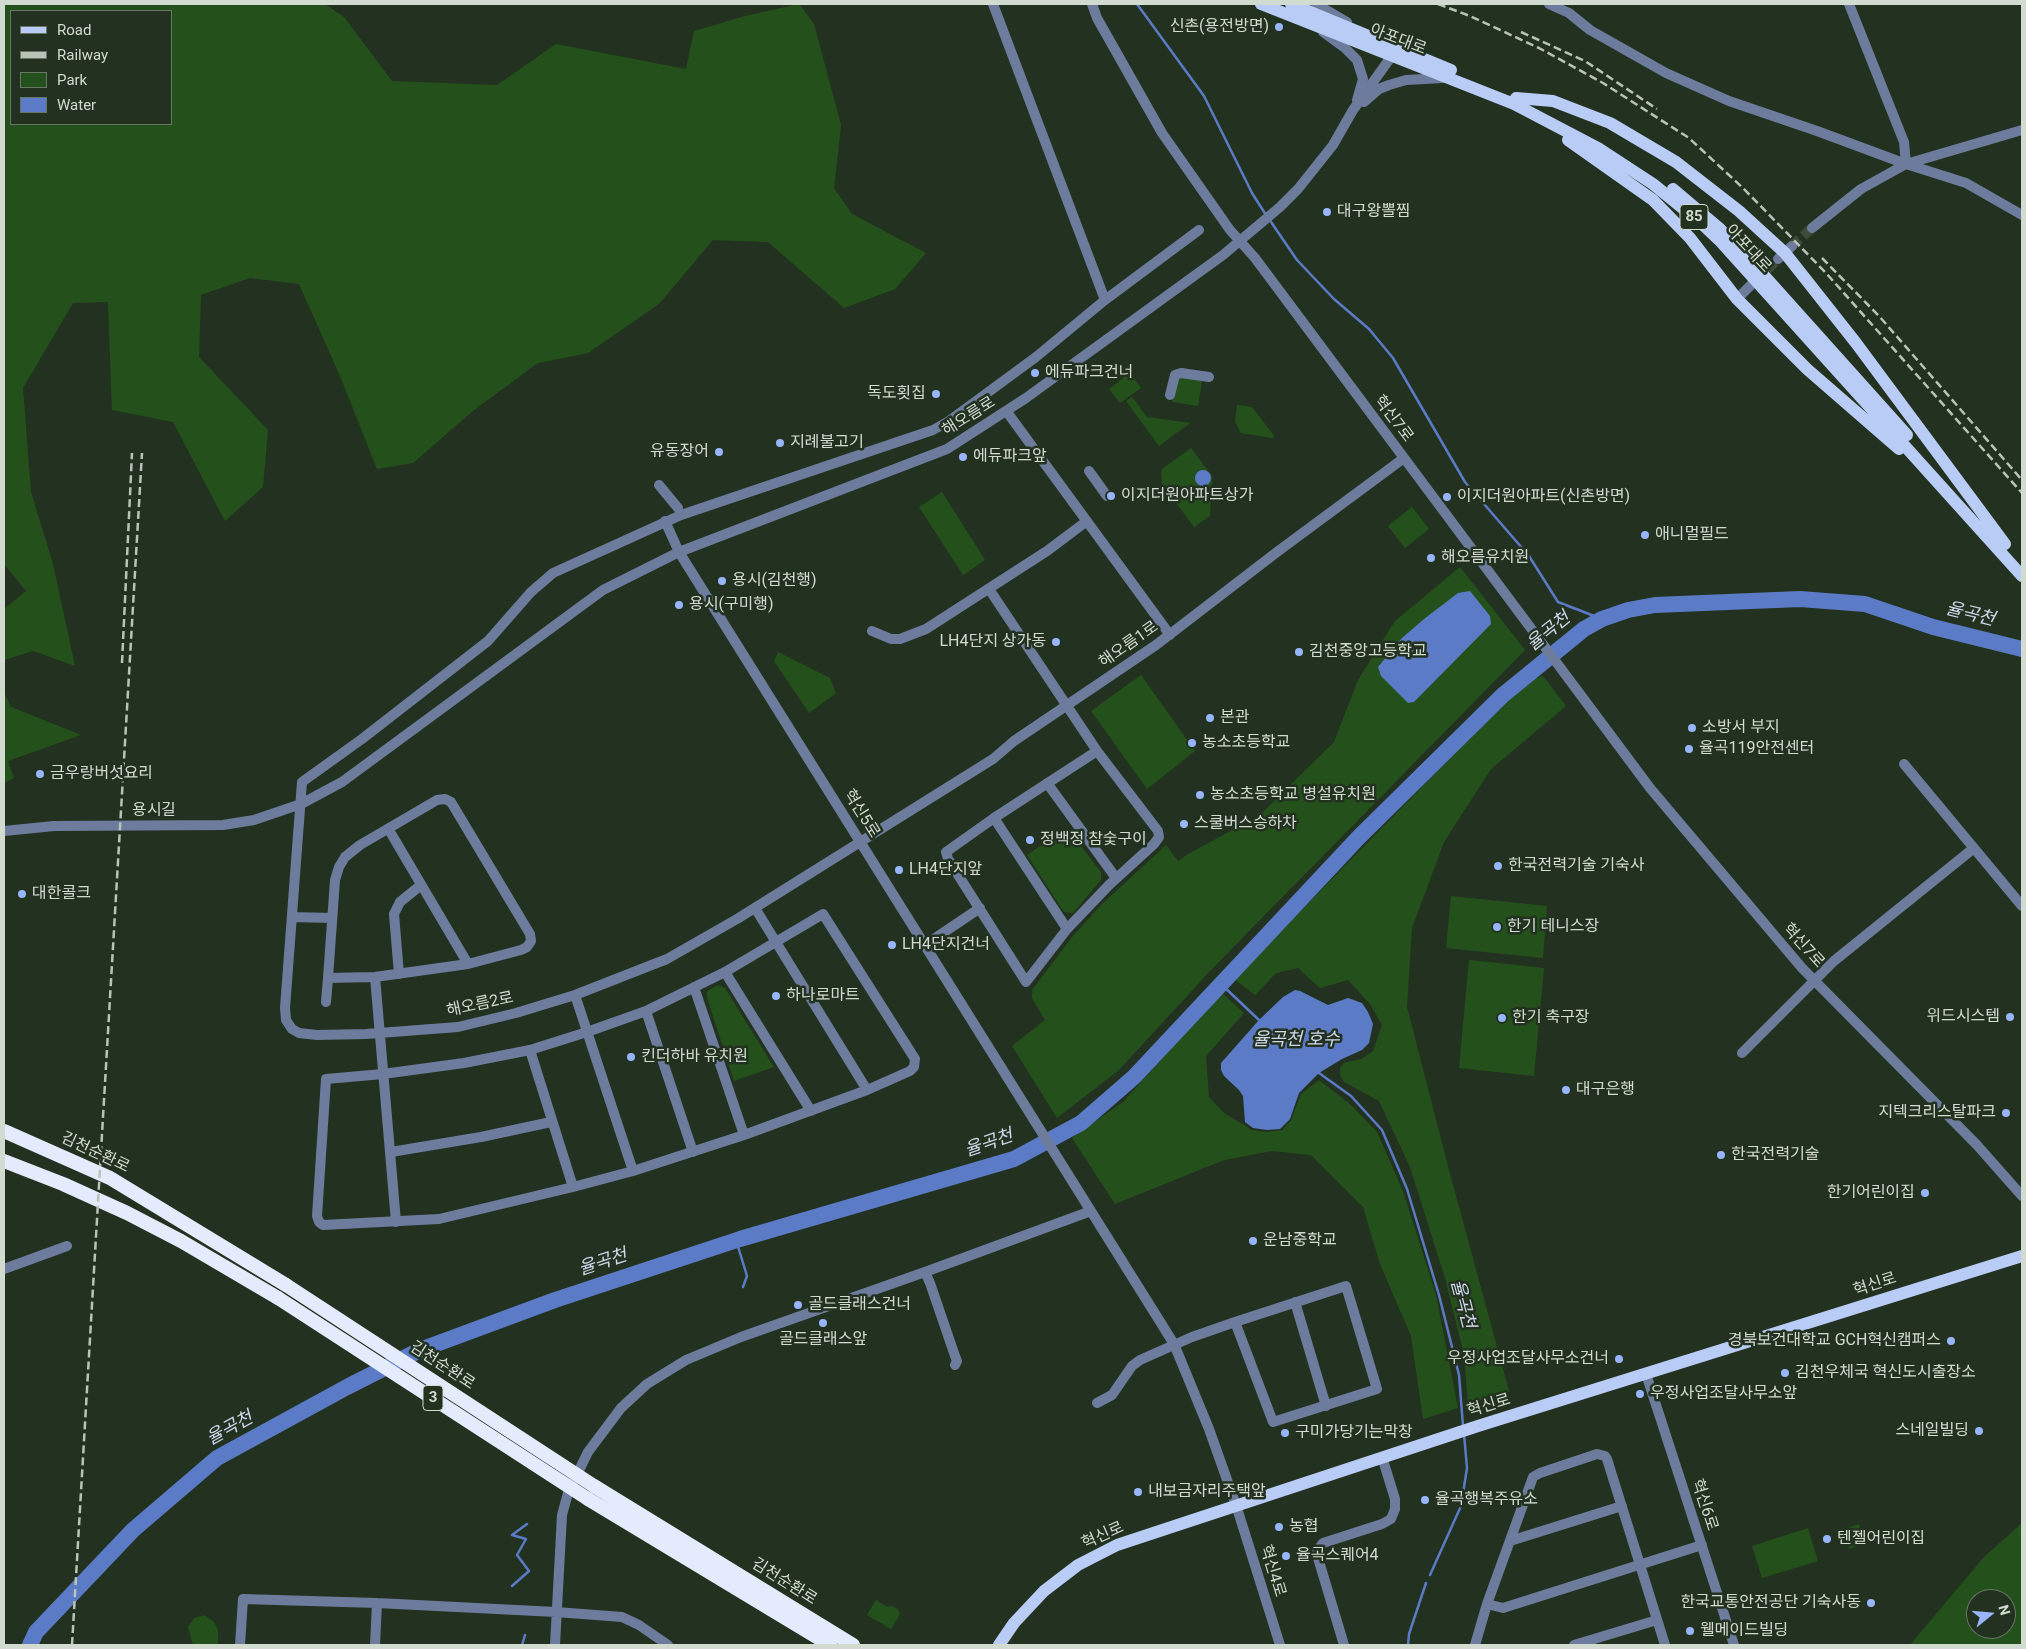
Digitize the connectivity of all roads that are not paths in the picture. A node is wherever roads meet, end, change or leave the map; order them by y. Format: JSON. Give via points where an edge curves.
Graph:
{"nodes":[{"id":1,"x":993,"y":4,"type":"edge"},
{"id":2,"x":1092,"y":4,"type":"edge"},
{"id":3,"x":1261,"y":4,"type":"edge"},
{"id":4,"x":1291,"y":4,"type":"edge"},
{"id":5,"x":1316,"y":4,"type":"edge"},
{"id":6,"x":1549,"y":4,"type":"edge"},
{"id":7,"x":1849,"y":4,"type":"edge"},
{"id":8,"x":1312,"y":25,"type":"junction"},
{"id":9,"x":1367,"y":35,"type":"junction"},
{"id":10,"x":1395,"y":51,"type":"junction"},
{"id":11,"x":1450,"y":78,"type":"junction"},
{"id":12,"x":1515,"y":101,"type":"junction"},
{"id":13,"x":1354,"y":110,"type":"junction"},
{"id":14,"x":2022,"y":130,"type":"edge"},
{"id":15,"x":1906,"y":164,"type":"junction"},
{"id":16,"x":2022,"y":215,"type":"edge"},
{"id":17,"x":1812,"y":228,"type":"tunnel mouth"},
{"id":18,"x":1199,"y":230,"type":"dead end"},
{"id":19,"x":1240,"y":242,"type":"junction"},
{"id":20,"x":1752,"y":285,"type":"tunnel mouth"},
{"id":21,"x":1737,"y":299,"type":"junction"},
{"id":22,"x":1105,"y":300,"type":"junction"},
{"id":23,"x":1209,"y":377,"type":"dead end"},
{"id":24,"x":1170,"y":396,"type":"dead end"},
{"id":25,"x":1007,"y":412,"type":"junction"},
{"id":26,"x":1404,"y":458,"type":"junction"},
{"id":27,"x":1089,"y":471,"type":"dead end"},
{"id":28,"x":660,"y":485,"type":"dead end"},
{"id":29,"x":1107,"y":496,"type":"dead end"},
{"id":30,"x":678,"y":508,"type":"dead end"},
{"id":31,"x":1962,"y":509,"type":"junction"},
{"id":32,"x":1087,"y":521,"type":"junction"},
{"id":33,"x":665,"y":522,"type":"junction"},
{"id":34,"x":2005,"y":544,"type":"junction"},
{"id":35,"x":679,"y":552,"type":"junction"},
{"id":36,"x":2022,"y":563,"type":"edge"},
{"id":37,"x":2022,"y":576,"type":"edge"},
{"id":38,"x":989,"y":589,"type":"junction"},
{"id":39,"x":872,"y":631,"type":"dead end"},
{"id":40,"x":1170,"y":635,"type":"junction"},
{"id":41,"x":1067,"y":706,"type":"junction"},
{"id":42,"x":1098,"y":751,"type":"junction"},
{"id":43,"x":1904,"y":764,"type":"dead end"},
{"id":44,"x":1047,"y":783,"type":"junction"},
{"id":45,"x":301,"y":804,"type":"junction"},
{"id":46,"x":994,"y":818,"type":"junction"},
{"id":47,"x":389,"y":830,"type":"junction"},
{"id":48,"x":4,"y":832,"type":"edge"},
{"id":49,"x":860,"y":841,"type":"junction"},
{"id":50,"x":1974,"y":848,"type":"junction"},
{"id":51,"x":1116,"y":878,"type":"junction"},
{"id":52,"x":421,"y":885,"type":"junction"},
{"id":53,"x":2022,"y":906,"type":"edge"},
{"id":54,"x":755,"y":908,"type":"junction"},
{"id":55,"x":980,"y":908,"type":"junction"},
{"id":56,"x":292,"y":917,"type":"junction"},
{"id":57,"x":332,"y":918,"type":"junction"},
{"id":58,"x":1067,"y":929,"type":"junction"},
{"id":59,"x":775,"y":941,"type":"junction"},
{"id":60,"x":925,"y":945,"type":"junction"},
{"id":61,"x":468,"y":964,"type":"junction"},
{"id":62,"x":725,"y":972,"type":"junction"},
{"id":63,"x":399,"y":974,"type":"junction"},
{"id":64,"x":374,"y":977,"type":"junction"},
{"id":65,"x":328,"y":978,"type":"junction"},
{"id":66,"x":1814,"y":981,"type":"junction"},
{"id":67,"x":694,"y":987,"type":"junction"},
{"id":68,"x":575,"y":995,"type":"junction"},
{"id":69,"x":326,"y":1002,"type":"dead end"},
{"id":70,"x":646,"y":1011,"type":"junction"},
{"id":71,"x":587,"y":1032,"type":"junction"},
{"id":72,"x":380,"y":1034,"type":"junction"},
{"id":73,"x":530,"y":1050,"type":"junction"},
{"id":74,"x":1742,"y":1053,"type":"dead end"},
{"id":75,"x":383,"y":1074,"type":"junction"},
{"id":76,"x":867,"y":1090,"type":"junction"},
{"id":77,"x":812,"y":1111,"type":"junction"},
{"id":78,"x":551,"y":1122,"type":"junction"},
{"id":79,"x":4,"y":1131,"type":"edge"},
{"id":80,"x":744,"y":1135,"type":"junction"},
{"id":81,"x":391,"y":1152,"type":"junction"},
{"id":82,"x":693,"y":1152,"type":"junction"},
{"id":83,"x":4,"y":1160,"type":"edge"},
{"id":84,"x":633,"y":1171,"type":"junction"},
{"id":85,"x":572,"y":1187,"type":"junction"},
{"id":86,"x":2022,"y":1196,"type":"edge"},
{"id":87,"x":1091,"y":1211,"type":"junction"},
{"id":88,"x":396,"y":1222,"type":"junction"},
{"id":89,"x":67,"y":1246,"type":"dead end"},
{"id":90,"x":2022,"y":1256,"type":"edge"},
{"id":91,"x":4,"y":1269,"type":"edge"},
{"id":92,"x":924,"y":1272,"type":"junction"},
{"id":93,"x":1295,"y":1302,"type":"junction"},
{"id":94,"x":1235,"y":1322,"type":"junction"},
{"id":95,"x":1174,"y":1344,"type":"junction"},
{"id":96,"x":956,"y":1365,"type":"dead end"},
{"id":97,"x":1646,"y":1374,"type":"junction"},
{"id":98,"x":1098,"y":1403,"type":"dead end"},
{"id":99,"x":1326,"y":1406,"type":"junction"},
{"id":100,"x":1382,"y":1458,"type":"junction"},
{"id":101,"x":591,"y":1492,"type":"junction"},
{"id":102,"x":1236,"y":1505,"type":"junction"},
{"id":103,"x":1622,"y":1506,"type":"junction"},
{"id":104,"x":1510,"y":1541,"type":"junction"},
{"id":105,"x":1702,"y":1545,"type":"junction"},
{"id":106,"x":1640,"y":1565,"type":"junction"},
{"id":107,"x":377,"y":1603,"type":"junction"},
{"id":108,"x":1487,"y":1604,"type":"junction"},
{"id":109,"x":556,"y":1612,"type":"junction"},
{"id":110,"x":1657,"y":1620,"type":"junction"},
{"id":111,"x":1604,"y":1641,"type":"edge"},
{"id":112,"x":240,"y":1645,"type":"edge"},
{"id":113,"x":376,"y":1645,"type":"edge"},
{"id":114,"x":555,"y":1645,"type":"edge"},
{"id":115,"x":668,"y":1645,"type":"edge"},
{"id":116,"x":830,"y":1645,"type":"edge"},
{"id":117,"x":853,"y":1645,"type":"edge"},
{"id":118,"x":999,"y":1645,"type":"edge"},
{"id":119,"x":1280,"y":1645,"type":"edge"},
{"id":120,"x":1344,"y":1645,"type":"edge"},
{"id":121,"x":1475,"y":1645,"type":"edge"},
{"id":122,"x":1574,"y":1645,"type":"edge"},
{"id":123,"x":1665,"y":1645,"type":"edge"},
{"id":124,"x":1734,"y":1645,"type":"edge"}],
"edges":[{"from":1,"to":22,"type":"street"},
{"from":2,"to":19,"type":"street","name":"혁신7로","via":[[1162,133]]},
{"from":3,"to":8,"type":"main road","name":"아포대로","number":"85"},
{"from":4,"to":9,"type":"main road","name":"아포대로","number":"85"},
{"from":5,"to":9,"type":"street"},
{"from":6,"to":15,"type":"street","via":[[1666,73],[1729,100]]},
{"from":7,"to":15,"type":"street","via":[[1904,142]]},
{"from":8,"to":10,"type":"main road","name":"아포대로","number":"85"},
{"from":8,"to":13,"type":"street","via":[[1357,60],[1363,78]]},
{"from":9,"to":10,"type":"main road","name":"아포대로","number":"85"},
{"from":10,"to":11,"type":"main road","name":"아포대로","number":"85"},
{"from":10,"to":12,"type":"main road","name":"아포대로","number":"85"},
{"from":10,"to":13,"type":"street"},
{"from":11,"to":12,"type":"main road","name":"아포대로","number":"85"},
{"from":11,"to":13,"type":"street","via":[[1420,78],[1389,85],[1379,89]]},
{"from":12,"to":21,"type":"main road","via":[[1653,200],[1690,238]]},
{"from":12,"to":31,"type":"main road","name":"아포대로","number":"85","via":[[1598,148],[1653,184],[1701,223]]},
{"from":12,"to":34,"type":"main road","name":"아포대로","number":"85","via":[[1562,118],[1610,146],[1664,182],[1719,228]]},
{"from":12,"to":34,"type":"main road","via":[[1553,101],[1610,123],[1676,162],[1739,211],[1785,253]]},
{"from":13,"to":19,"type":"street","name":"해오름로","via":[[1334,146],[1298,189]]},
{"from":14,"to":15,"type":"street"},
{"from":15,"to":16,"type":"street","via":[[1966,183]]},
{"from":15,"to":17,"type":"street","via":[[1861,189]]},
{"from":18,"to":22,"type":"street"},
{"from":19,"to":25,"type":"street","name":"해오름로"},
{"from":19,"to":26,"type":"street","name":"혁신7로"},
{"from":20,"to":21,"type":"street"},
{"from":21,"to":31,"type":"main road","via":[[1807,369],[1908,456]]},
{"from":22,"to":33,"type":"street","via":[[1036,357],[933,430]]},
{"from":23,"to":24,"type":"street","via":[[1175,375]]},
{"from":25,"to":32,"type":"street"},
{"from":25,"to":35,"type":"street","name":"해오름로","via":[[947,449]]},
{"from":26,"to":40,"type":"street","name":"해오름1로"},
{"from":26,"to":66,"type":"street","name":"혁신7로","via":[[1650,788]]},
{"from":27,"to":29,"type":"street"},
{"from":28,"to":30,"type":"street"},
{"from":31,"to":37,"type":"main road","name":"아포대로","number":"85"},
{"from":32,"to":38,"type":"street"},
{"from":32,"to":40,"type":"street"},
{"from":33,"to":35,"type":"street","name":"혁신5로"},
{"from":33,"to":45,"type":"street","name":"해오름2로","via":[[553,573],[531,592],[488,641],[302,782]]},
{"from":34,"to":36,"type":"main road","name":"아포대로","number":"85"},
{"from":35,"to":45,"type":"street","name":"해오름로","via":[[603,590],[342,782]]},
{"from":35,"to":49,"type":"street","name":"혁신5로"},
{"from":38,"to":39,"type":"street","via":[[909,637],[892,639]]},
{"from":38,"to":41,"type":"street"},
{"from":40,"to":41,"type":"street","name":"해오름1로"},
{"from":41,"to":42,"type":"street"},
{"from":41,"to":49,"type":"street","name":"해오름1로","via":[[993,759]]},
{"from":42,"to":44,"type":"street"},
{"from":42,"to":51,"type":"street","via":[[1158,831],[1159,837]]},
{"from":43,"to":50,"type":"street"},
{"from":44,"to":46,"type":"street"},
{"from":44,"to":51,"type":"street"},
{"from":45,"to":48,"type":"street","name":"용시길","via":[[254,820],[223,825],[54,826]]},
{"from":45,"to":56,"type":"street","name":"해오름2로"},
{"from":46,"to":55,"type":"street","via":[[946,852]]},
{"from":46,"to":58,"type":"street"},
{"from":47,"to":52,"type":"street"},
{"from":47,"to":57,"type":"street","via":[[360,846],[339,867]]},
{"from":47,"to":61,"type":"street","via":[[437,800],[451,802],[530,934],[531,941],[521,950]]},
{"from":49,"to":54,"type":"street","name":"해오름2로"},
{"from":49,"to":60,"type":"street","name":"혁신5로"},
{"from":50,"to":53,"type":"street"},
{"from":50,"to":66,"type":"street","via":[[1834,961]]},
{"from":51,"to":58,"type":"street"},
{"from":52,"to":61,"type":"street"},
{"from":52,"to":63,"type":"street","via":[[400,902],[394,914]]},
{"from":54,"to":59,"type":"street"},
{"from":54,"to":68,"type":"street","name":"해오름2로","via":[[667,959]]},
{"from":55,"to":58,"type":"street","via":[[1026,982]]},
{"from":55,"to":60,"type":"street"},
{"from":56,"to":57,"type":"street"},
{"from":56,"to":72,"type":"street","name":"해오름2로","via":[[285,1008],[286,1020],[292,1029],[317,1035]]},
{"from":57,"to":65,"type":"street"},
{"from":59,"to":62,"type":"street"},
{"from":59,"to":76,"type":"street"},
{"from":59,"to":76,"type":"street","via":[[823,914],[915,1059],[910,1071]]},
{"from":60,"to":87,"type":"street","name":"혁신5로"},
{"from":61,"to":63,"type":"street"},
{"from":62,"to":67,"type":"street"},
{"from":62,"to":77,"type":"street"},
{"from":63,"to":64,"type":"street"},
{"from":64,"to":65,"type":"street"},
{"from":64,"to":72,"type":"street"},
{"from":65,"to":69,"type":"street"},
{"from":66,"to":74,"type":"street"},
{"from":66,"to":86,"type":"street","name":"혁신7로","via":[[1977,1145]]},
{"from":67,"to":70,"type":"street"},
{"from":67,"to":80,"type":"street"},
{"from":68,"to":71,"type":"street"},
{"from":68,"to":72,"type":"street","name":"해오름2로","via":[[458,1027]]},
{"from":70,"to":71,"type":"street"},
{"from":70,"to":82,"type":"street"},
{"from":71,"to":73,"type":"street"},
{"from":71,"to":84,"type":"street"},
{"from":72,"to":75,"type":"street"},
{"from":73,"to":75,"type":"street"},
{"from":73,"to":78,"type":"street"},
{"from":75,"to":81,"type":"street"},
{"from":75,"to":88,"type":"street","via":[[326,1079],[317,1216],[323,1225]]},
{"from":76,"to":77,"type":"street"},
{"from":77,"to":80,"type":"street"},
{"from":78,"to":81,"type":"street"},
{"from":78,"to":85,"type":"street"},
{"from":79,"to":101,"type":"highway","name":"김천순환로","number":"3","bridge":true,"via":[[110,1178],[286,1285]]},
{"from":80,"to":82,"type":"street"},
{"from":81,"to":88,"type":"street"},
{"from":82,"to":84,"type":"street"},
{"from":83,"to":101,"type":"highway","name":"김천순환로","number":"3","bridge":true,"via":[[127,1213],[181,1241]]},
{"from":84,"to":85,"type":"street"},
{"from":85,"to":88,"type":"street","via":[[439,1220]]},
{"from":87,"to":92,"type":"street"},
{"from":87,"to":95,"type":"street","name":"혁신5로"},
{"from":89,"to":91,"type":"street"},
{"from":90,"to":97,"type":"main road","name":"혁신로"},
{"from":92,"to":96,"type":"street"},
{"from":92,"to":109,"type":"street","via":[[712,1348],[647,1384],[622,1408],[588,1452],[568,1493],[562,1515]]},
{"from":93,"to":94,"type":"street"},
{"from":93,"to":99,"type":"street"},
{"from":93,"to":99,"type":"street","via":[[1346,1286],[1377,1388]]},
{"from":94,"to":95,"type":"street"},
{"from":94,"to":99,"type":"street","via":[[1273,1422]]},
{"from":95,"to":98,"type":"street","via":[[1132,1366],[1112,1395]]},
{"from":95,"to":102,"type":"street","name":"혁신4로","via":[[1210,1428]]},
{"from":97,"to":100,"type":"main road","name":"혁신로"},
{"from":97,"to":105,"type":"street","name":"혁신6로"},
{"from":100,"to":102,"type":"main road","name":"혁신로"},
{"from":100,"to":120,"type":"street","via":[[1395,1499],[1396,1509],[1391,1519],[1323,1543],[1318,1551]]},
{"from":101,"to":116,"type":"highway","name":"김천순환로","number":"3"},
{"from":101,"to":117,"type":"highway","name":"김천순환로","number":"3"},
{"from":102,"to":118,"type":"main road","name":"혁신로","via":[[1118,1545],[1078,1565],[1044,1591],[1014,1623]]},
{"from":102,"to":119,"type":"street","name":"혁신4로"},
{"from":103,"to":104,"type":"street"},
{"from":103,"to":104,"type":"street","via":[[1607,1459],[1601,1454],[1592,1456],[1534,1475]]},
{"from":103,"to":106,"type":"street"},
{"from":104,"to":108,"type":"street"},
{"from":105,"to":106,"type":"street"},
{"from":105,"to":124,"type":"street","name":"혁신6로"},
{"from":106,"to":108,"type":"street","via":[[1503,1608]]},
{"from":106,"to":110,"type":"street"},
{"from":107,"to":109,"type":"street"},
{"from":107,"to":112,"type":"street","via":[[243,1599]]},
{"from":107,"to":113,"type":"street"},
{"from":108,"to":121,"type":"street"},
{"from":109,"to":114,"type":"street"},
{"from":109,"to":115,"type":"street","via":[[622,1617]]},
{"from":110,"to":111,"type":"street"},
{"from":110,"to":123,"type":"street"},
{"from":111,"to":122,"type":"street"}]}
